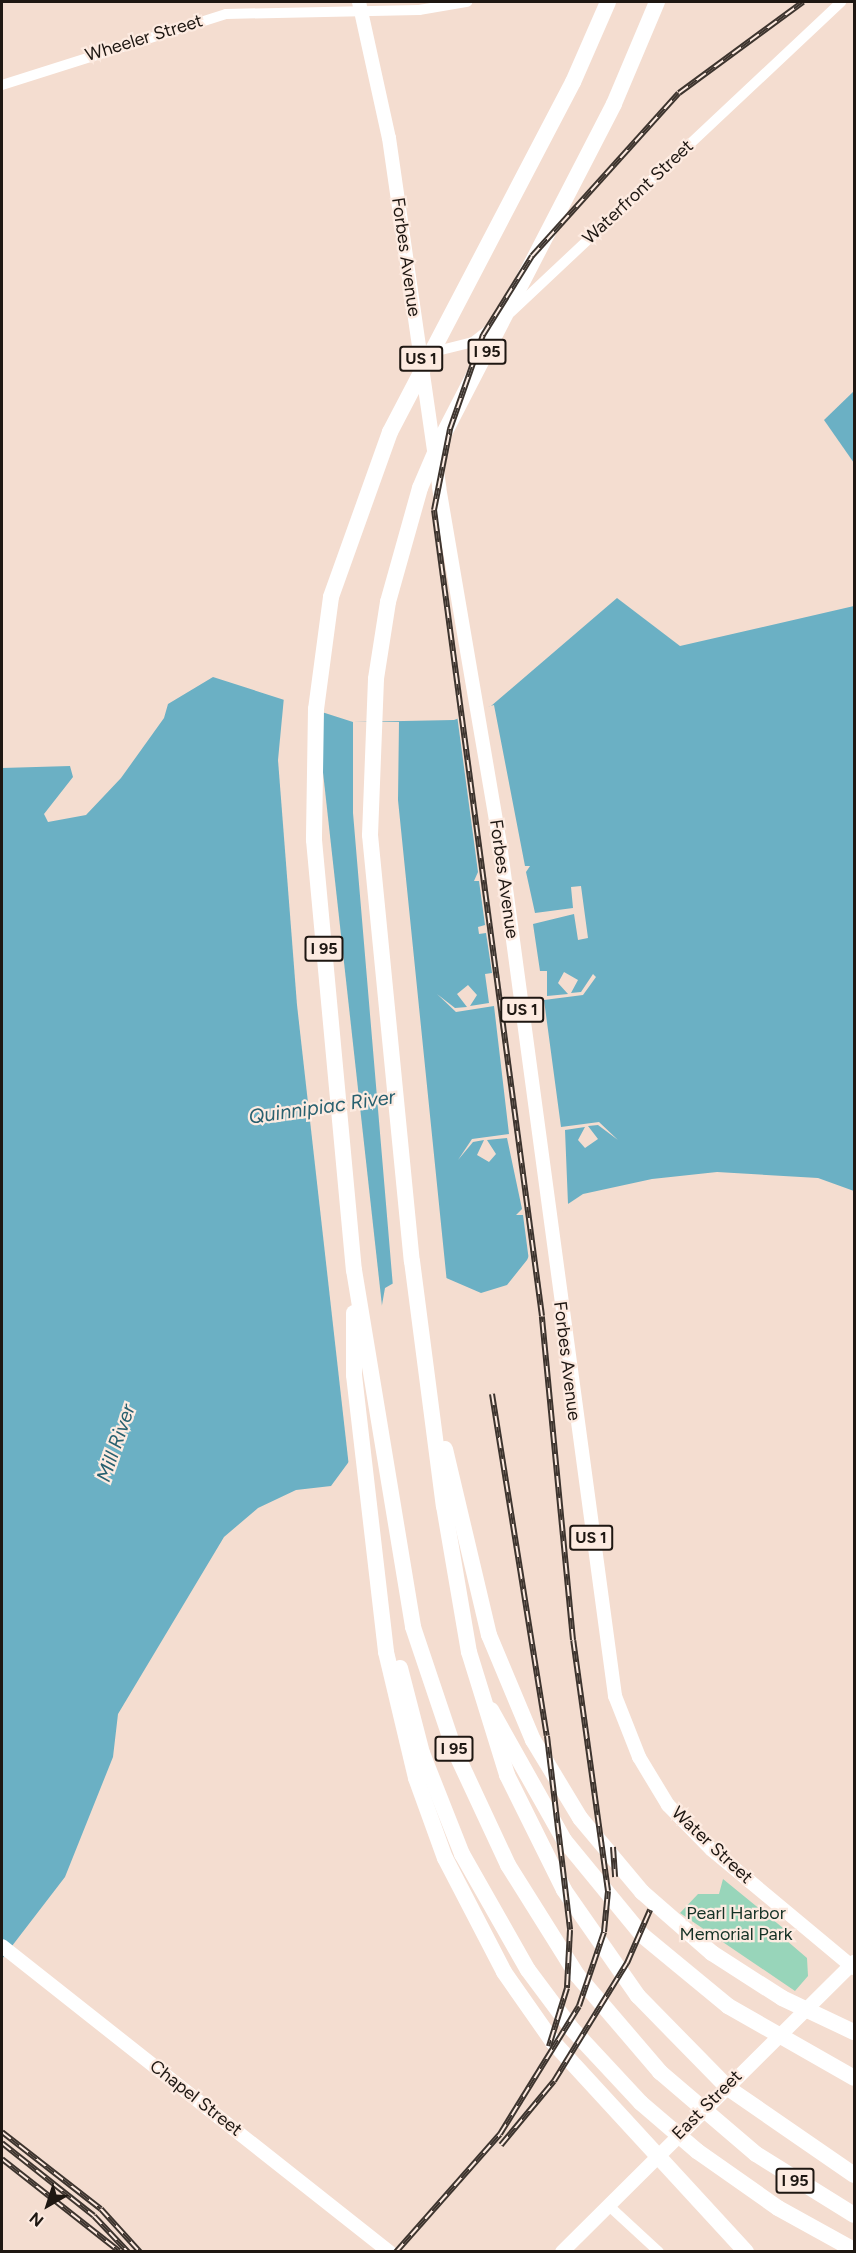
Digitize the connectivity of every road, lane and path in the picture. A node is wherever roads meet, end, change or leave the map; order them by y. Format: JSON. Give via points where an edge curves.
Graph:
{"nodes":[{"id":1,"x":467,"y":2,"type":"edge"},
{"id":2,"x":608,"y":2,"type":"edge"},
{"id":3,"x":657,"y":2,"type":"edge"},
{"id":4,"x":841,"y":2,"type":"edge"},
{"id":5,"x":360,"y":6,"type":"edge"},
{"id":6,"x":2,"y":85,"type":"edge"},
{"id":7,"x":420,"y":355,"type":"junction"},
{"id":8,"x":354,"y":1270,"type":"junction"},
{"id":9,"x":424,"y":1368,"type":"junction"},
{"id":10,"x":372,"y":1520,"type":"junction"},
{"id":11,"x":480,"y":1695,"type":"junction"},
{"id":12,"x":639,"y":1757,"type":"joint"},
{"id":13,"x":2,"y":1946,"type":"edge"},
{"id":14,"x":854,"y":1965,"type":"edge"},
{"id":15,"x":855,"y":2032,"type":"edge"},
{"id":16,"x":823,"y":2055,"type":"junction"},
{"id":17,"x":855,"y":2066,"type":"edge"},
{"id":18,"x":855,"y":2078,"type":"edge"},
{"id":19,"x":855,"y":2175,"type":"edge"},
{"id":20,"x":608,"y":2205,"type":"junction"},
{"id":21,"x":855,"y":2215,"type":"edge"},
{"id":22,"x":855,"y":2250,"type":"edge"},
{"id":23,"x":390,"y":2252,"type":"edge"},
{"id":24,"x":562,"y":2252,"type":"edge"},
{"id":25,"x":660,"y":2252,"type":"edge"},
{"id":26,"x":746,"y":2252,"type":"edge"}],
"edges":[{"from":1,"to":5,"type":"street","name":"Wheeler Street","via":[[419,10]]},
{"from":2,"to":8,"type":"highway","number":"I 95","via":[[573,82],[390,432],[331,597],[316,709],[314,840]]},
{"from":3,"to":9,"type":"highway","number":"I 95","via":[[614,104],[432,456],[388,602],[373,722],[370,835]]},
{"from":4,"to":7,"type":"street","name":"Waterfront Street","via":[[517,307],[473,342]]},
{"from":5,"to":6,"type":"street","name":"Wheeler Street","via":[[226,14]]},
{"from":5,"to":7,"type":"main road","name":"Forbes Avenue","number":"US 1","via":[[389,138]]},
{"from":7,"to":12,"type":"main road","name":"Forbes Avenue","number":"US 1","via":[[478,706],[606,1655],[615,1696]]},
{"from":8,"to":10,"type":"highway","via":[[354,1375]]},
{"from":8,"to":21,"type":"highway","number":"I 95","via":[[413,1627],[454,1749],[508,1865],[577,1975],[660,2072],[756,2154]]},
{"from":9,"to":11,"type":"highway","number":"I 95"},
{"from":9,"to":15,"type":"highway","via":[[489,1635],[522,1716],[563,1792],[621,1869],[687,1934],[757,1984]]},
{"from":10,"to":22,"type":"highway","via":[[399,1663],[432,1782],[474,1879],[528,1970],[588,2048],[659,2120],[756,2193]]},
{"from":10,"to":26,"type":"highway","via":[[379,1603],[404,1735],[463,1897],[504,1972],[553,2042]]},
{"from":11,"to":16,"type":"highway","via":[[510,1738],[551,1820],[609,1900],[675,1966],[766,2029]]},
{"from":11,"to":19,"type":"highway","number":"I 95","via":[[507,1775],[544,1853],[632,1988],[728,2088]]},
{"from":12,"to":14,"type":"main road","name":"Water Street","number":"US 1","via":[[668,1804],[696,1834]]},
{"from":13,"to":23,"type":"main road","name":"Chapel Street"},
{"from":14,"to":20,"type":"main road","name":"East Street"},
{"from":16,"to":17,"type":"highway"},
{"from":16,"to":18,"type":"highway"},
{"from":20,"to":24,"type":"main road","name":"East Street"},
{"from":20,"to":25,"type":"street"}]}
